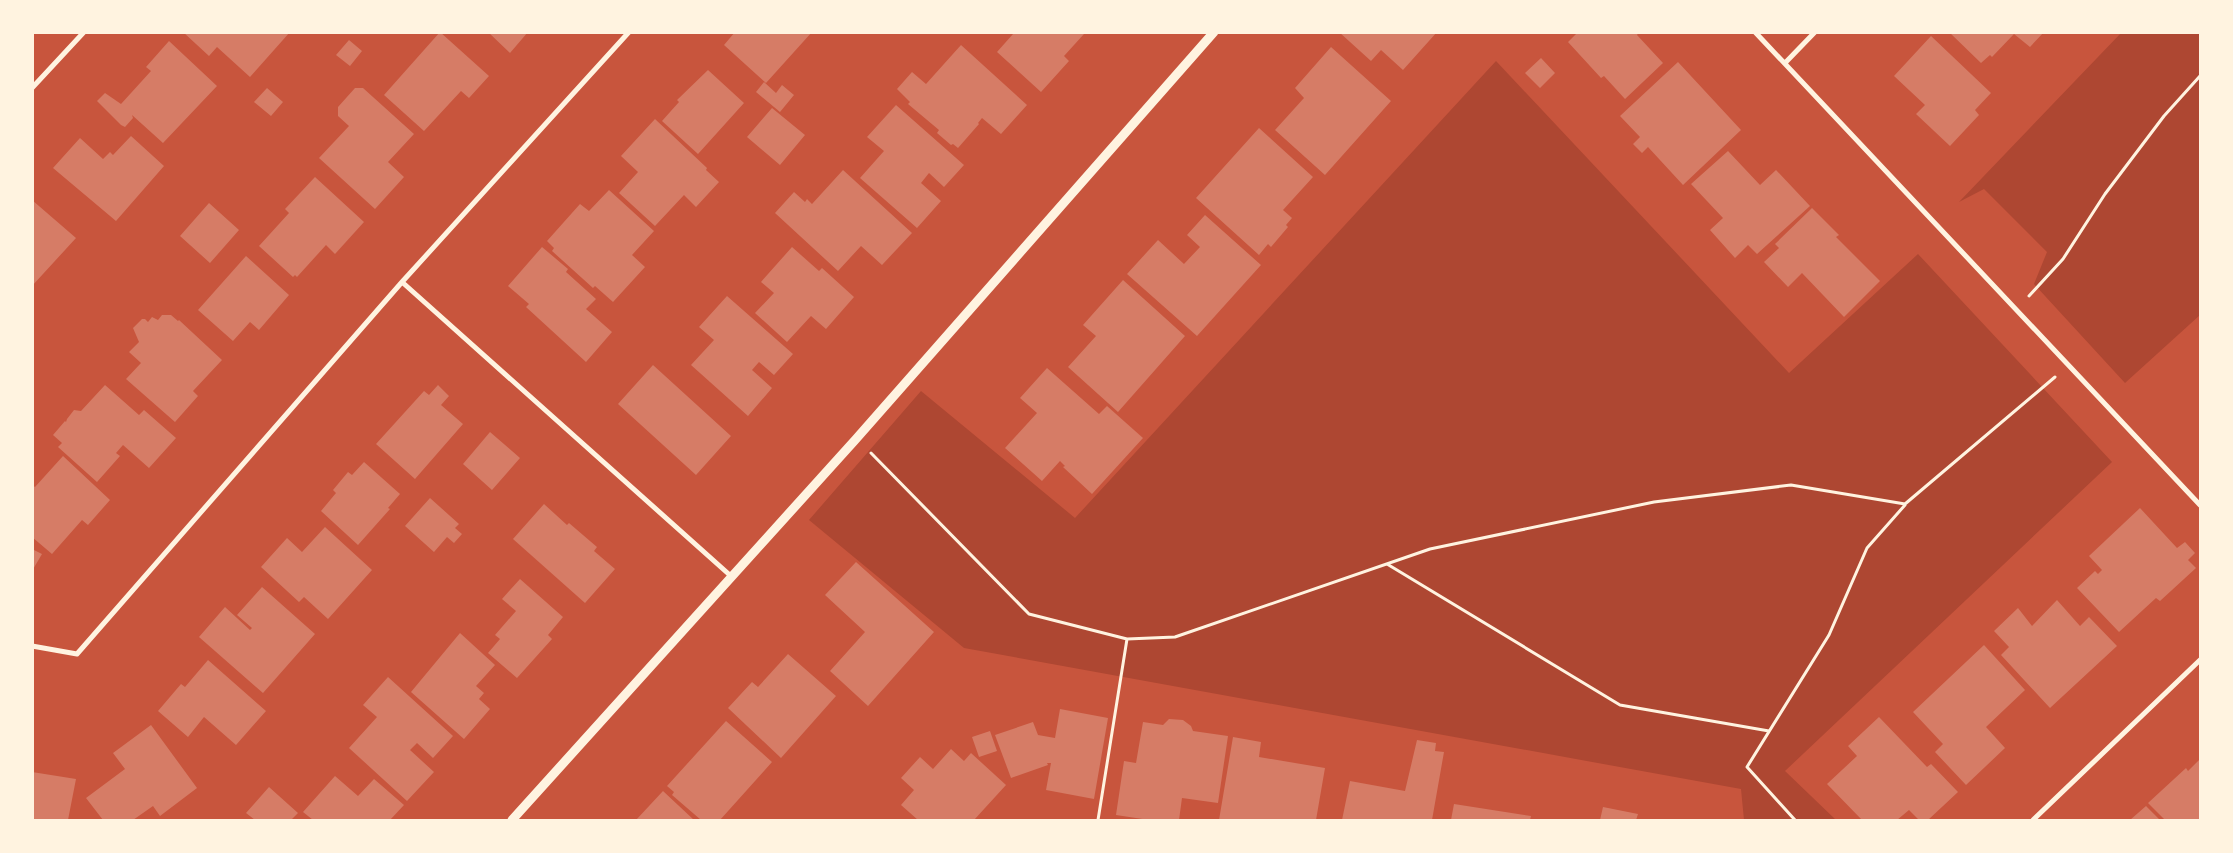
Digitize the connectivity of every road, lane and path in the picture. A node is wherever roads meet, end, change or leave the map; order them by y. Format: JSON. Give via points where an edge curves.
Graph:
{"nodes":[{"id":1,"x":84,"y":32,"type":"edge"},
{"id":2,"x":629,"y":32,"type":"edge"},
{"id":3,"x":1214,"y":32,"type":"edge"},
{"id":4,"x":1755,"y":32,"type":"edge"},
{"id":5,"x":1815,"y":32,"type":"edge"},
{"id":6,"x":1785,"y":63,"type":"junction"},
{"id":7,"x":2200,"y":76,"type":"edge"},
{"id":8,"x":32,"y":88,"type":"edge"},
{"id":9,"x":402,"y":282,"type":"junction"},
{"id":10,"x":2016,"y":309,"type":"junction"},
{"id":11,"x":2069,"y":366,"type":"junction"},
{"id":12,"x":856,"y":439,"type":"junction"},
{"id":13,"x":1905,"y":504,"type":"junction"},
{"id":14,"x":2200,"y":505,"type":"edge"},
{"id":15,"x":1387,"y":564,"type":"junction"},
{"id":16,"x":732,"y":577,"type":"junction"},
{"id":17,"x":1127,"y":639,"type":"junction"},
{"id":18,"x":32,"y":646,"type":"edge"},
{"id":19,"x":2200,"y":660,"type":"edge"},
{"id":20,"x":1769,"y":731,"type":"junction"},
{"id":21,"x":512,"y":820,"type":"edge"},
{"id":22,"x":1098,"y":820,"type":"edge"},
{"id":23,"x":1795,"y":820,"type":"edge"},
{"id":24,"x":2033,"y":820,"type":"edge"}],
"edges":[{"from":1,"to":8,"type":"street"},
{"from":2,"to":9,"type":"street"},
{"from":3,"to":12,"type":"street"},
{"from":4,"to":6,"type":"street"},
{"from":5,"to":6,"type":"street"},
{"from":6,"to":10,"type":"street"},
{"from":7,"to":10,"type":"path","via":[[2164,116],[2105,194],[2063,259]]},
{"from":9,"to":16,"type":"street"},
{"from":9,"to":18,"type":"street","via":[[77,654]]},
{"from":10,"to":11,"type":"street"},
{"from":11,"to":13,"type":"path"},
{"from":11,"to":14,"type":"street"},
{"from":12,"to":16,"type":"street"},
{"from":12,"to":17,"type":"path","via":[[1029,614]]},
{"from":13,"to":15,"type":"path","via":[[1790,485],[1654,502],[1430,549]]},
{"from":13,"to":20,"type":"path","via":[[1867,548],[1829,634]]},
{"from":15,"to":17,"type":"path","via":[[1175,637]]},
{"from":15,"to":20,"type":"path","via":[[1620,705]]},
{"from":16,"to":21,"type":"street"},
{"from":17,"to":22,"type":"path"},
{"from":19,"to":24,"type":"street"},
{"from":20,"to":23,"type":"path","via":[[1747,767]]}]}
